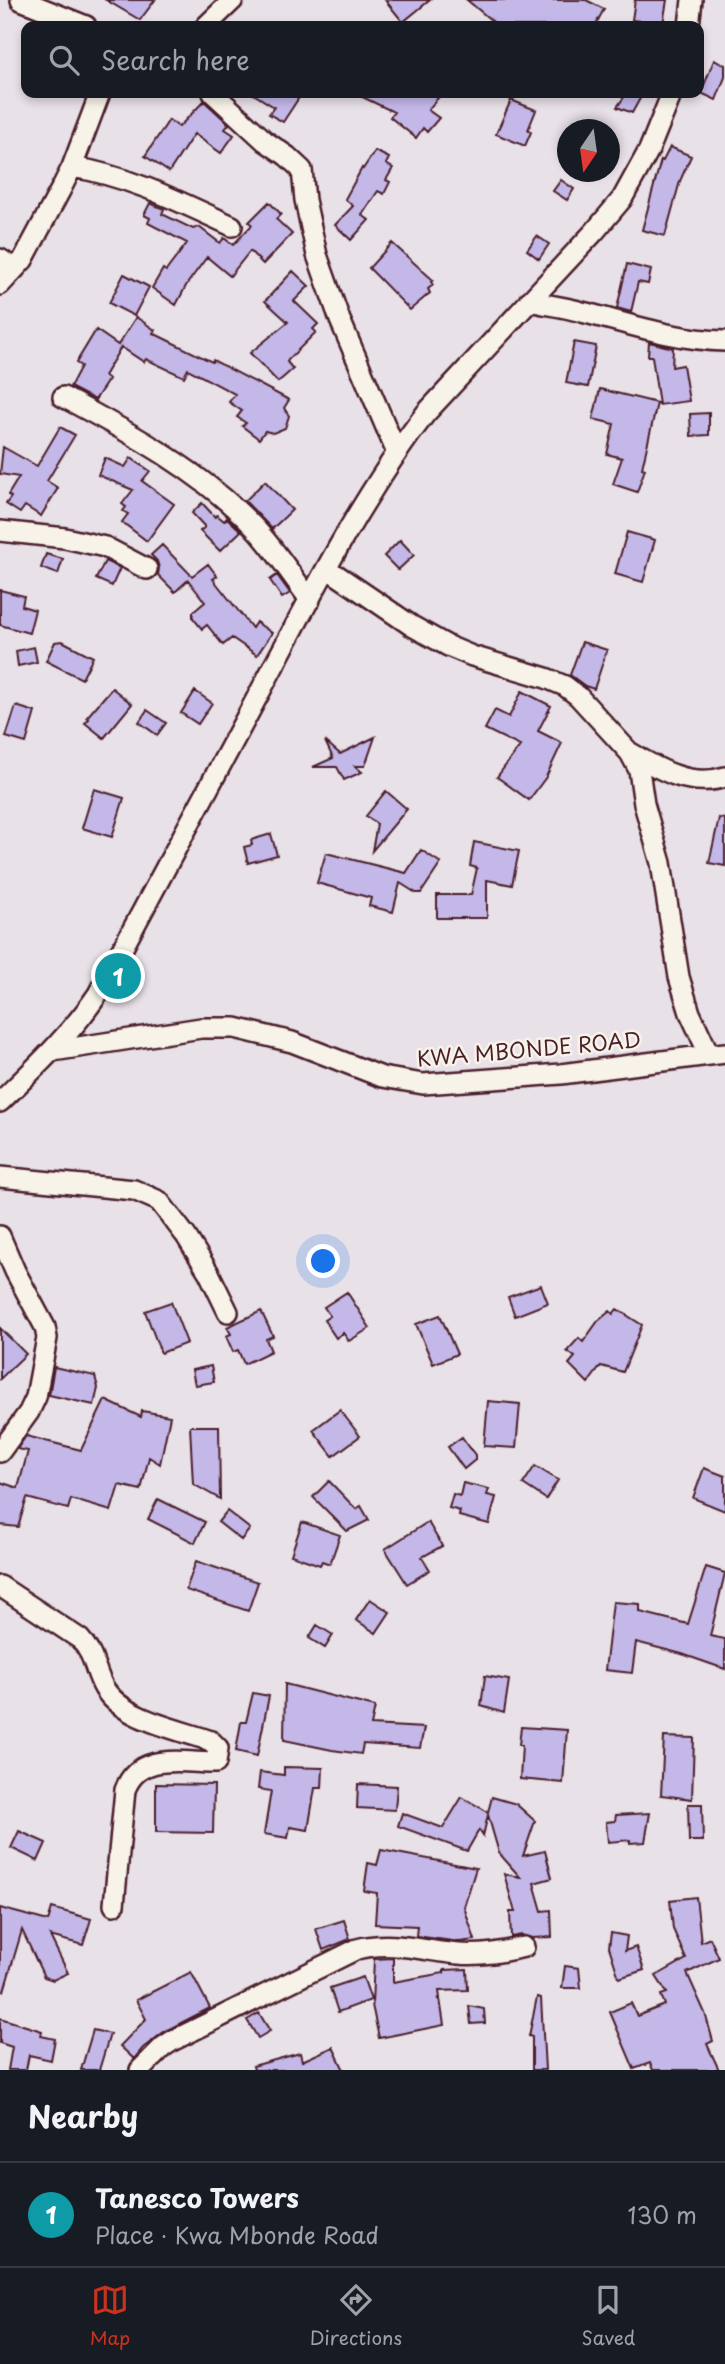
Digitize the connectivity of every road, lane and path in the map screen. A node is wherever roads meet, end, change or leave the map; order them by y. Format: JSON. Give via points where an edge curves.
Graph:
{"nodes":[{"id":1,"x":21,"y":0,"type":"edge"},
{"id":2,"x":233,"y":0,"type":"edge"},
{"id":3,"x":692,"y":0,"type":"edge"},
{"id":4,"x":74,"y":21,"type":"edge"},
{"id":5,"x":211,"y":21,"type":"edge"},
{"id":6,"x":690,"y":21,"type":"edge"},
{"id":7,"x":98,"y":98,"type":"edge"},
{"id":8,"x":218,"y":98,"type":"edge"},
{"id":9,"x":670,"y":98,"type":"edge"},
{"id":10,"x":72,"y":167,"type":"junction"},
{"id":11,"x":232,"y":226,"type":"dead end"},
{"id":12,"x":8,"y":264,"type":"edge"},
{"id":13,"x":0,"y":285,"type":"edge"},
{"id":14,"x":529,"y":301,"type":"junction"},
{"id":15,"x":725,"y":341,"type":"edge"},
{"id":16,"x":63,"y":397,"type":"dead end"},
{"id":17,"x":397,"y":453,"type":"junction"},
{"id":18,"x":0,"y":531,"type":"edge"},
{"id":19,"x":147,"y":569,"type":"dead end"},
{"id":20,"x":328,"y":569,"type":"junction"},
{"id":21,"x":310,"y":600,"type":"junction"},
{"id":22,"x":630,"y":753,"type":"junction"},
{"id":23,"x":725,"y":777,"type":"edge"},
{"id":24,"x":53,"y":1051,"type":"junction"},
{"id":25,"x":717,"y":1054,"type":"edge"},
{"id":26,"x":0,"y":1102,"type":"edge"},
{"id":27,"x":0,"y":1178,"type":"edge"},
{"id":28,"x":0,"y":1236,"type":"edge"},
{"id":29,"x":228,"y":1312,"type":"dead end"},
{"id":30,"x":0,"y":1452,"type":"edge"},
{"id":31,"x":0,"y":1586,"type":"edge"},
{"id":32,"x":114,"y":1905,"type":"dead end"},
{"id":33,"x":524,"y":1947,"type":"dead end"},
{"id":34,"x":140,"y":2070,"type":"edge"}],
"edges":[{"from":1,"to":4,"type":"street"},
{"from":2,"to":5,"type":"street"},
{"from":3,"to":6,"type":"street"},
{"from":7,"to":10,"type":"street"},
{"from":8,"to":17,"type":"street","via":[[302,170],[317,255]]},
{"from":9,"to":14,"type":"street","via":[[622,199]]},
{"from":10,"to":11,"type":"street","via":[[113,176]]},
{"from":10,"to":12,"type":"street","via":[[23,260]]},
{"from":12,"to":13,"type":"street"},
{"from":14,"to":15,"type":"street","via":[[680,338]]},
{"from":14,"to":17,"type":"street","via":[[426,413]]},
{"from":16,"to":21,"type":"street","via":[[202,480],[257,530]]},
{"from":17,"to":20,"type":"street"},
{"from":18,"to":19,"type":"street","via":[[105,547]]},
{"from":20,"to":21,"type":"street"},
{"from":20,"to":22,"type":"street","via":[[448,646],[565,686]]},
{"from":21,"to":24,"type":"street","via":[[98,993]]},
{"from":22,"to":23,"type":"street","via":[[665,773],[700,781]]},
{"from":22,"to":25,"type":"street","via":[[639,770],[661,863],[679,977],[690,1013]]},
{"from":24,"to":25,"type":"street","name":"KWA MBONDE ROAD","via":[[201,1028],[235,1028],[292,1042],[382,1077],[423,1084],[561,1074]]},
{"from":24,"to":26,"type":"street"},
{"from":27,"to":29,"type":"street","via":[[134,1190],[159,1201],[186,1236]]},
{"from":28,"to":30,"type":"street","via":[[47,1338],[36,1397]]},
{"from":31,"to":32,"type":"street","via":[[80,1639],[94,1658],[104,1688],[123,1709],[211,1741],[218,1748],[216,1763],[157,1762],[130,1778]]},
{"from":33,"to":34,"type":"street","via":[[486,1955],[372,1945],[172,2041]]}]}
